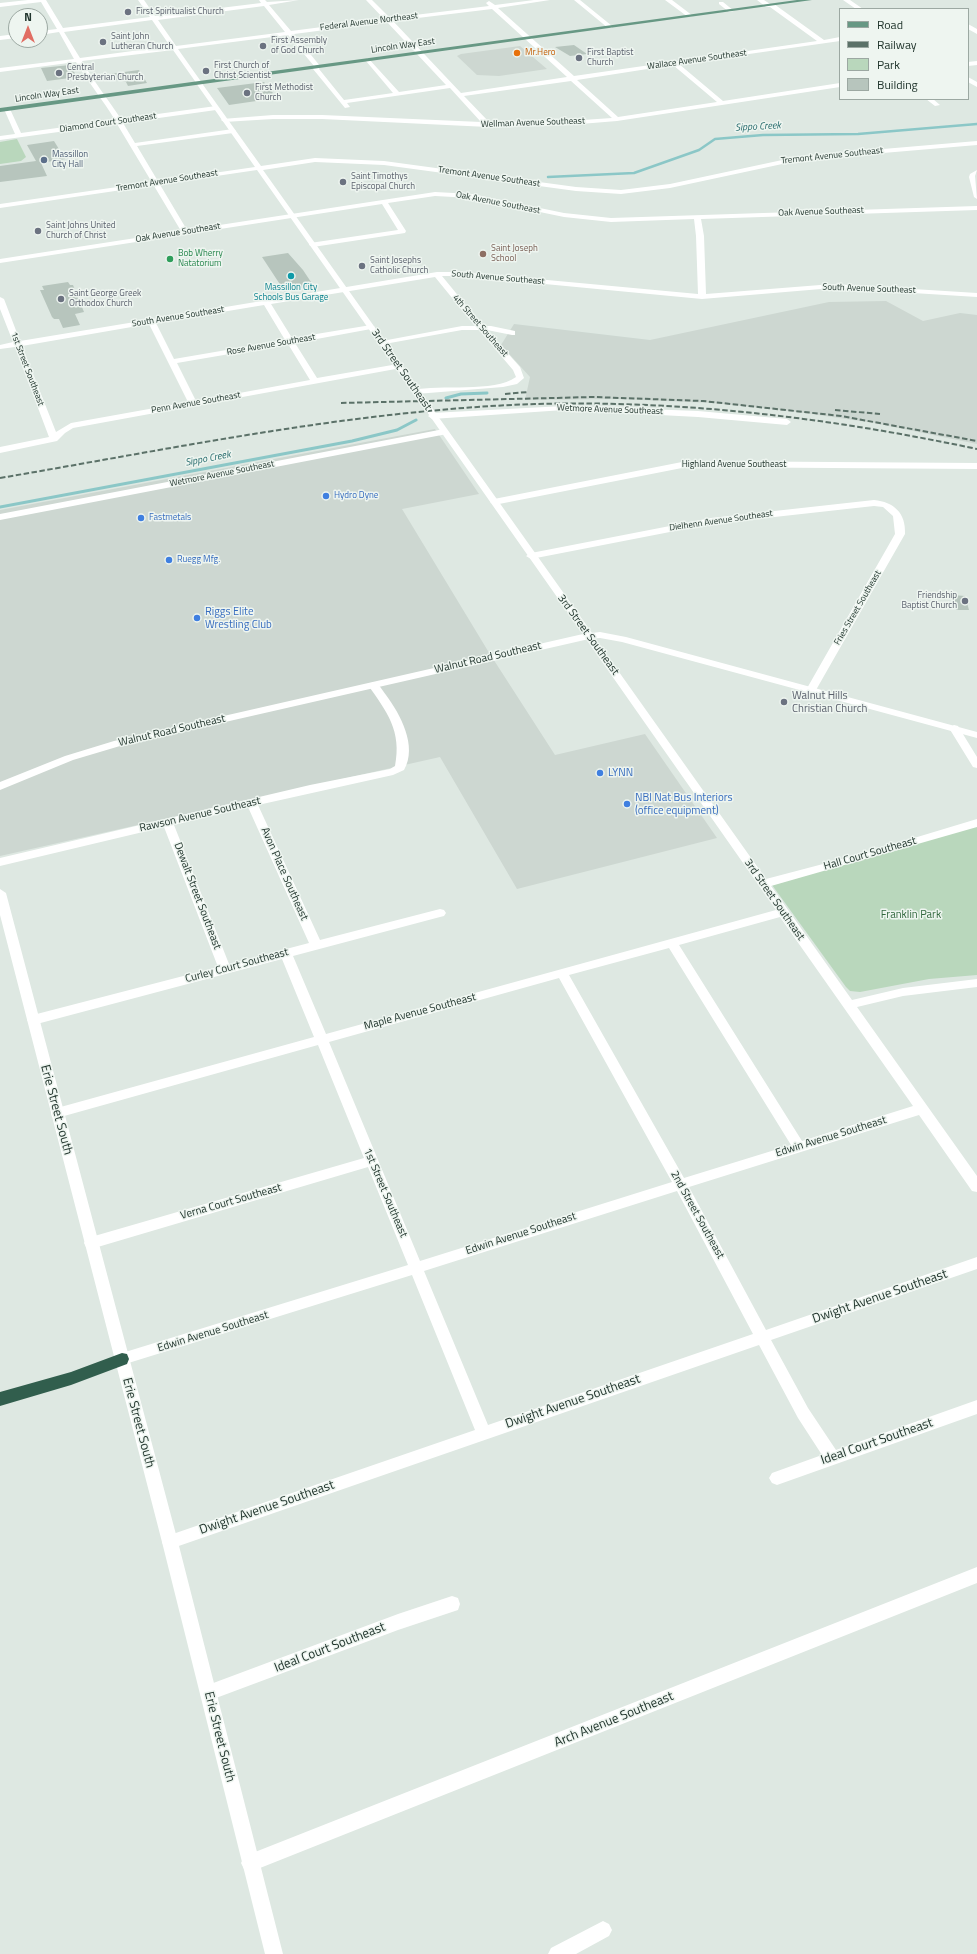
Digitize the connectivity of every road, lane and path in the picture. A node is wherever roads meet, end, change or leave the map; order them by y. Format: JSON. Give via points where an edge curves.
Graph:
{"nodes":[{"id":1,"x":43,"y":0,"type":"edge"},
{"id":2,"x":141,"y":0,"type":"edge"},
{"id":3,"x":296,"y":0,"type":"edge"},
{"id":4,"x":369,"y":0,"type":"edge"},
{"id":5,"x":486,"y":0,"type":"edge"},
{"id":6,"x":547,"y":0,"type":"edge"},
{"id":7,"x":577,"y":0,"type":"edge"},
{"id":8,"x":668,"y":0,"type":"edge"},
{"id":9,"x":760,"y":0,"type":"edge"},
{"id":10,"x":809,"y":0,"type":"edge"},
{"id":11,"x":846,"y":0,"type":"edge"},
{"id":12,"x":264,"y":2,"type":"edge"},
{"id":13,"x":721,"y":3,"type":"dead end"},
{"id":14,"x":0,"y":5,"type":"edge"},
{"id":15,"x":770,"y":5,"type":"junction"},
{"id":16,"x":493,"y":6,"type":"junction"},
{"id":17,"x":858,"y":8,"type":"edge"},
{"id":18,"x":731,"y":11,"type":"junction"},
{"id":19,"x":690,"y":16,"type":"junction"},
{"id":20,"x":154,"y":18,"type":"junction"},
{"id":21,"x":388,"y":20,"type":"junction"},
{"id":22,"x":969,"y":25,"type":"edge"},
{"id":23,"x":610,"y":27,"type":"junction"},
{"id":24,"x":61,"y":30,"type":"junction"},
{"id":25,"x":48,"y":32,"type":"edge"},
{"id":26,"x":290,"y":32,"type":"junction"},
{"id":27,"x":977,"y":32,"type":"edge"},
{"id":28,"x":528,"y":39,"type":"junction"},
{"id":29,"x":839,"y":39,"type":"edge"},
{"id":30,"x":823,"y":42,"type":"junction"},
{"id":31,"x":174,"y":48,"type":"junction"},
{"id":32,"x":420,"y":53,"type":"junction"},
{"id":33,"x":78,"y":60,"type":"junction"},
{"id":34,"x":368,"y":60,"type":"junction"},
{"id":35,"x":674,"y":63,"type":"junction"},
{"id":36,"x":316,"y":68,"type":"junction"},
{"id":37,"x":0,"y":70,"type":"edge"},
{"id":38,"x":571,"y":78,"type":"junction"},
{"id":39,"x":199,"y":83,"type":"junction"},
{"id":40,"x":839,"y":85,"type":"edge"},
{"id":41,"x":452,"y":86,"type":"junction"},
{"id":42,"x":397,"y":94,"type":"junction"},
{"id":43,"x":460,"y":95,"type":"junction"},
{"id":44,"x":102,"y":96,"type":"junction"},
{"id":45,"x":930,"y":100,"type":"edge"},
{"id":46,"x":342,"y":102,"type":"junction"},
{"id":47,"x":722,"y":103,"type":"junction"},
{"id":48,"x":937,"y":105,"type":"dead end"},
{"id":49,"x":216,"y":108,"type":"junction"},
{"id":50,"x":3,"y":110,"type":"edge"},
{"id":51,"x":353,"y":117,"type":"junction"},
{"id":52,"x":617,"y":119,"type":"junction"},
{"id":53,"x":224,"y":120,"type":"junction"},
{"id":54,"x":118,"y":121,"type":"junction"},
{"id":55,"x":488,"y":125,"type":"junction"},
{"id":56,"x":232,"y":131,"type":"junction"},
{"id":57,"x":19,"y":135,"type":"junction"},
{"id":58,"x":0,"y":138,"type":"edge"},
{"id":59,"x":977,"y":143,"type":"edge"},
{"id":60,"x":132,"y":145,"type":"junction"},
{"id":61,"x":258,"y":168,"type":"junction"},
{"id":62,"x":976,"y":172,"type":"edge"},
{"id":63,"x":155,"y":183,"type":"junction"},
{"id":64,"x":977,"y":197,"type":"edge"},
{"id":65,"x":382,"y":201,"type":"junction"},
{"id":66,"x":0,"y":206,"type":"edge"},
{"id":67,"x":977,"y":208,"type":"edge"},
{"id":68,"x":292,"y":215,"type":"junction"},
{"id":69,"x":697,"y":217,"type":"junction"},
{"id":70,"x":185,"y":232,"type":"junction"},
{"id":71,"x":313,"y":245,"type":"junction"},
{"id":72,"x":0,"y":261,"type":"edge"},
{"id":73,"x":437,"y":274,"type":"junction"},
{"id":74,"x":344,"y":289,"type":"junction"},
{"id":75,"x":977,"y":295,"type":"edge"},
{"id":76,"x":702,"y":297,"type":"junction"},
{"id":77,"x":0,"y":299,"type":"edge"},
{"id":78,"x":266,"y":302,"type":"junction"},
{"id":79,"x":151,"y":321,"type":"junction"},
{"id":80,"x":479,"y":327,"type":"junction"},
{"id":81,"x":371,"y":328,"type":"junction"},
{"id":82,"x":512,"y":333,"type":"dead end"},
{"id":83,"x":291,"y":341,"type":"junction"},
{"id":84,"x":382,"y":343,"type":"junction"},
{"id":85,"x":17,"y":344,"type":"junction"},
{"id":86,"x":0,"y":347,"type":"edge"},
{"id":87,"x":171,"y":362,"type":"junction"},
{"id":88,"x":398,"y":366,"type":"junction"},
{"id":89,"x":315,"y":381,"type":"junction"},
{"id":90,"x":416,"y":392,"type":"junction"},
{"id":91,"x":193,"y":403,"type":"junction"},
{"id":92,"x":432,"y":416,"type":"junction"},
{"id":93,"x":787,"y":422,"type":"dead end"},
{"id":94,"x":444,"y":432,"type":"junction"},
{"id":95,"x":54,"y":439,"type":"junction"},
{"id":96,"x":0,"y":450,"type":"edge"},
{"id":97,"x":977,"y":466,"type":"edge"},
{"id":98,"x":494,"y":502,"type":"junction"},
{"id":99,"x":0,"y":517,"type":"edge"},
{"id":100,"x":901,"y":525,"type":"joint"},
{"id":101,"x":531,"y":556,"type":"junction"},
{"id":102,"x":589,"y":636,"type":"junction"},
{"id":103,"x":373,"y":685,"type":"junction"},
{"id":104,"x":811,"y":690,"type":"junction"},
{"id":105,"x":954,"y":728,"type":"junction"},
{"id":106,"x":977,"y":734,"type":"edge"},
{"id":107,"x":977,"y":765,"type":"edge"},
{"id":108,"x":0,"y":786,"type":"edge"},
{"id":109,"x":252,"y":803,"type":"junction"},
{"id":110,"x":168,"y":822,"type":"junction"},
{"id":111,"x":977,"y":822,"type":"edge"},
{"id":112,"x":0,"y":862,"type":"edge"},
{"id":113,"x":763,"y":884,"type":"junction"},
{"id":114,"x":0,"y":893,"type":"edge"},
{"id":115,"x":782,"y":912,"type":"junction"},
{"id":116,"x":440,"y":913,"type":"dead end"},
{"id":117,"x":672,"y":943,"type":"junction"},
{"id":118,"x":316,"y":945,"type":"junction"},
{"id":119,"x":286,"y":953,"type":"junction"},
{"id":120,"x":225,"y":970,"type":"junction"},
{"id":121,"x":562,"y":973,"type":"junction"},
{"id":122,"x":977,"y":983,"type":"edge"},
{"id":123,"x":848,"y":1005,"type":"junction"},
{"id":124,"x":33,"y":1020,"type":"junction"},
{"id":125,"x":322,"y":1039,"type":"junction"},
{"id":126,"x":921,"y":1109,"type":"junction"},
{"id":127,"x":57,"y":1113,"type":"junction"},
{"id":128,"x":798,"y":1147,"type":"junction"},
{"id":129,"x":371,"y":1161,"type":"junction"},
{"id":130,"x":680,"y":1184,"type":"junction"},
{"id":131,"x":977,"y":1187,"type":"edge"},
{"id":132,"x":91,"y":1243,"type":"junction"},
{"id":133,"x":977,"y":1263,"type":"edge"},
{"id":134,"x":416,"y":1267,"type":"junction"},
{"id":135,"x":763,"y":1337,"type":"junction"},
{"id":136,"x":122,"y":1359,"type":"junction"},
{"id":137,"x":0,"y":1392,"type":"edge"},
{"id":138,"x":0,"y":1399,"type":"edge"},
{"id":139,"x":977,"y":1407,"type":"edge"},
{"id":140,"x":484,"y":1433,"type":"junction"},
{"id":141,"x":832,"y":1458,"type":"junction"},
{"id":142,"x":777,"y":1478,"type":"dead end"},
{"id":143,"x":170,"y":1542,"type":"junction"},
{"id":144,"x":977,"y":1575,"type":"edge"},
{"id":145,"x":452,"y":1604,"type":"dead end"},
{"id":146,"x":208,"y":1693,"type":"junction"},
{"id":147,"x":250,"y":1863,"type":"junction"},
{"id":148,"x":602,"y":1930,"type":"dead end"},
{"id":149,"x":274,"y":1954,"type":"edge"},
{"id":150,"x":557,"y":1954,"type":"edge"}],
"edges":[{"from":1,"to":14,"type":"street"},
{"from":1,"to":24,"type":"street"},
{"from":2,"to":20,"type":"street","name":"3rd Street Southeast"},
{"from":3,"to":12,"type":"street"},
{"from":4,"to":21,"type":"street"},
{"from":5,"to":16,"type":"street"},
{"from":6,"to":16,"type":"street","name":"Federal Avenue Northeast"},
{"from":7,"to":23,"type":"street"},
{"from":8,"to":19,"type":"street"},
{"from":9,"to":15,"type":"street"},
{"from":10,"to":15,"type":"main road","name":"Lincoln Way East"},
{"from":11,"to":17,"type":"street"},
{"from":12,"to":20,"type":"street"},
{"from":12,"to":26,"type":"street"},
{"from":13,"to":18,"type":"street"},
{"from":15,"to":18,"type":"main road","name":"Lincoln Way East"},
{"from":15,"to":30,"type":"street"},
{"from":16,"to":21,"type":"street","name":"Federal Avenue Northeast"},
{"from":16,"to":28,"type":"street"},
{"from":18,"to":19,"type":"main road","name":"Lincoln Way East"},
{"from":19,"to":23,"type":"main road","name":"Lincoln Way East"},
{"from":20,"to":24,"type":"street"},
{"from":20,"to":31,"type":"street","name":"3rd Street Southeast"},
{"from":21,"to":26,"type":"street","name":"Federal Avenue Northeast"},
{"from":21,"to":32,"type":"street"},
{"from":22,"to":27,"type":"street"},
{"from":23,"to":28,"type":"main road","name":"Lincoln Way East"},
{"from":24,"to":25,"type":"street"},
{"from":24,"to":33,"type":"street"},
{"from":26,"to":31,"type":"street","name":"Federal Avenue Northeast"},
{"from":26,"to":36,"type":"street"},
{"from":28,"to":32,"type":"main road","name":"Lincoln Way East"},
{"from":28,"to":38,"type":"street"},
{"from":29,"to":30,"type":"street","name":"Wallace Avenue Southeast"},
{"from":30,"to":35,"type":"street","name":"Wallace Avenue Southeast"},
{"from":31,"to":33,"type":"street","name":"Federal Avenue Northeast"},
{"from":31,"to":39,"type":"street","name":"3rd Street Southeast"},
{"from":32,"to":34,"type":"main road","name":"Lincoln Way East"},
{"from":32,"to":41,"type":"street"},
{"from":33,"to":37,"type":"street","name":"Federal Avenue Northeast"},
{"from":33,"to":44,"type":"street"},
{"from":34,"to":36,"type":"main road","name":"Lincoln Way East"},
{"from":34,"to":42,"type":"street"},
{"from":35,"to":38,"type":"street","name":"Wallace Avenue Southeast"},
{"from":35,"to":47,"type":"street"},
{"from":36,"to":39,"type":"main road","name":"Lincoln Way East"},
{"from":36,"to":46,"type":"street"},
{"from":38,"to":43,"type":"street","name":"Wallace Avenue Southeast"},
{"from":38,"to":52,"type":"street"},
{"from":39,"to":44,"type":"main road","name":"Lincoln Way East"},
{"from":39,"to":49,"type":"street","name":"3rd Street Southeast"},
{"from":40,"to":47,"type":"street","name":"Wellman Avenue Southeast"},
{"from":41,"to":42,"type":"street"},
{"from":41,"to":43,"type":"street"},
{"from":42,"to":46,"type":"street"},
{"from":43,"to":55,"type":"street"},
{"from":44,"to":50,"type":"main road","name":"Lincoln Way East"},
{"from":44,"to":54,"type":"street"},
{"from":45,"to":48,"type":"street"},
{"from":46,"to":51,"type":"street"},
{"from":47,"to":52,"type":"street","name":"Wellman Avenue Southeast"},
{"from":49,"to":53,"type":"street","name":"3rd Street Southeast"},
{"from":49,"to":54,"type":"street","name":"Diamond Court Southeast"},
{"from":50,"to":57,"type":"street"},
{"from":51,"to":53,"type":"street","name":"Wellman Avenue Southeast","via":[[256,117]]},
{"from":51,"to":55,"type":"street","name":"Wellman Avenue Southeast"},
{"from":52,"to":55,"type":"street","name":"Wellman Avenue Southeast"},
{"from":53,"to":56,"type":"street","name":"3rd Street Southeast"},
{"from":54,"to":57,"type":"street","name":"Diamond Court Southeast"},
{"from":54,"to":60,"type":"street"},
{"from":56,"to":60,"type":"street"},
{"from":56,"to":61,"type":"street","name":"3rd Street Southeast"},
{"from":57,"to":58,"type":"street","name":"Diamond Court Southeast"},
{"from":59,"to":61,"type":"street","name":"Tremont Avenue Southeast","via":[[801,158],[670,186],[621,192],[576,189],[368,162],[315,160]]},
{"from":60,"to":63,"type":"street"},
{"from":61,"to":63,"type":"street","name":"Tremont Avenue Southeast"},
{"from":61,"to":68,"type":"street","name":"3rd Street Southeast"},
{"from":62,"to":64,"type":"street","via":[[972,177]]},
{"from":63,"to":66,"type":"street","name":"Tremont Avenue Southeast"},
{"from":63,"to":70,"type":"street"},
{"from":65,"to":68,"type":"street","name":"Oak Avenue Southeast"},
{"from":65,"to":69,"type":"street","name":"Oak Avenue Southeast","via":[[454,194],[596,219]]},
{"from":65,"to":71,"type":"street","via":[[402,231]]},
{"from":67,"to":69,"type":"street","name":"Oak Avenue Southeast"},
{"from":68,"to":70,"type":"street","name":"Oak Avenue Southeast"},
{"from":68,"to":71,"type":"street","name":"3rd Street Southeast"},
{"from":69,"to":76,"type":"street"},
{"from":70,"to":72,"type":"street","name":"Oak Avenue Southeast"},
{"from":71,"to":74,"type":"street","name":"3rd Street Southeast"},
{"from":73,"to":74,"type":"street","name":"South Avenue Southeast"},
{"from":73,"to":76,"type":"street","name":"South Avenue Southeast","via":[[461,274]]},
{"from":73,"to":80,"type":"street","name":"4th Street Southeast"},
{"from":74,"to":78,"type":"street","name":"South Avenue Southeast"},
{"from":74,"to":81,"type":"street","name":"3rd Street Southeast"},
{"from":75,"to":76,"type":"street","name":"South Avenue Southeast","via":[[833,286]]},
{"from":77,"to":85,"type":"street","name":"1st Street Southeast"},
{"from":78,"to":79,"type":"street","name":"South Avenue Southeast"},
{"from":78,"to":83,"type":"street"},
{"from":79,"to":85,"type":"street","name":"South Avenue Southeast"},
{"from":79,"to":87,"type":"street"},
{"from":80,"to":82,"type":"street"},
{"from":80,"to":84,"type":"street"},
{"from":80,"to":90,"type":"street","name":"4th Street Southeast","via":[[517,369],[520,379],[502,386]]},
{"from":81,"to":83,"type":"street","name":"Rose Avenue Southeast"},
{"from":81,"to":84,"type":"street","name":"3rd Street Southeast"},
{"from":83,"to":87,"type":"street","name":"Rose Avenue Southeast"},
{"from":83,"to":89,"type":"street"},
{"from":84,"to":88,"type":"street","name":"3rd Street Southeast"},
{"from":85,"to":86,"type":"street","name":"South Avenue Southeast"},
{"from":85,"to":95,"type":"street","name":"1st Street Southeast"},
{"from":87,"to":91,"type":"street"},
{"from":88,"to":89,"type":"street","name":"Penn Avenue Southeast"},
{"from":88,"to":90,"type":"street","name":"3rd Street Southeast"},
{"from":89,"to":91,"type":"street","name":"Penn Avenue Southeast"},
{"from":90,"to":92,"type":"street","name":"3rd Street Southeast"},
{"from":91,"to":95,"type":"street","name":"Penn Avenue Southeast","via":[[71,426]]},
{"from":92,"to":93,"type":"street","name":"Wetmore Avenue Southeast","via":[[564,408],[698,414]]},
{"from":92,"to":94,"type":"street","name":"3rd Street Southeast"},
{"from":94,"to":98,"type":"street","name":"3rd Street Southeast"},
{"from":94,"to":99,"type":"street","name":"Wetmore Avenue Southeast"},
{"from":95,"to":96,"type":"street","name":"Penn Avenue Southeast"},
{"from":97,"to":98,"type":"street","name":"Highland Avenue Southeast","via":[[687,464]]},
{"from":98,"to":101,"type":"street","name":"3rd Street Southeast"},
{"from":100,"to":101,"type":"street","name":"Dielhenn Avenue Southeast","via":[[892,508],[874,503],[711,521]]},
{"from":100,"to":104,"type":"street","name":"Fries Street Southeast","via":[[900,534],[893,547]]},
{"from":101,"to":102,"type":"street","name":"3rd Street Southeast"},
{"from":102,"to":103,"type":"street","name":"Walnut Road Southeast"},
{"from":102,"to":104,"type":"street","name":"Walnut Road Southeast","via":[[623,639]]},
{"from":102,"to":113,"type":"street","name":"3rd Street Southeast"},
{"from":103,"to":108,"type":"street","name":"Walnut Road Southeast","via":[[110,745],[69,758]]},
{"from":103,"to":109,"type":"street","name":"Rawson Avenue Southeast","via":[[393,712],[400,728],[403,745],[400,768],[393,772]]},
{"from":104,"to":105,"type":"street","name":"Walnut Road Southeast"},
{"from":105,"to":106,"type":"street","name":"Walnut Road Southeast"},
{"from":105,"to":107,"type":"street"},
{"from":109,"to":110,"type":"street","name":"Rawson Avenue Southeast"},
{"from":109,"to":118,"type":"street","name":"Avon Place Southeast"},
{"from":110,"to":112,"type":"street","name":"Rawson Avenue Southeast"},
{"from":110,"to":120,"type":"street","name":"Dewalt Street Southeast"},
{"from":111,"to":113,"type":"street","name":"Hall Court Southeast"},
{"from":113,"to":115,"type":"street","name":"3rd Street Southeast"},
{"from":114,"to":124,"type":"street","name":"Erie Street South"},
{"from":115,"to":117,"type":"street","name":"Maple Avenue Southeast"},
{"from":115,"to":123,"type":"street","name":"3rd Street Southeast"},
{"from":116,"to":118,"type":"street","name":"Curley Court Southeast"},
{"from":117,"to":121,"type":"street","name":"Maple Avenue Southeast"},
{"from":117,"to":128,"type":"street"},
{"from":118,"to":119,"type":"street","name":"Curley Court Southeast"},
{"from":119,"to":120,"type":"street","name":"Curley Court Southeast"},
{"from":119,"to":125,"type":"street","name":"1st Street Southeast"},
{"from":120,"to":124,"type":"street","name":"Curley Court Southeast"},
{"from":121,"to":125,"type":"street","name":"Maple Avenue Southeast"},
{"from":121,"to":130,"type":"street","name":"2nd Street Southeast"},
{"from":122,"to":123,"type":"street","via":[[903,992]]},
{"from":123,"to":126,"type":"street","name":"3rd Street Southeast"},
{"from":124,"to":127,"type":"street","name":"Erie Street South"},
{"from":125,"to":127,"type":"street","name":"Maple Avenue Southeast"},
{"from":125,"to":129,"type":"street","name":"1st Street Southeast"},
{"from":126,"to":128,"type":"street","name":"Edwin Avenue Southeast"},
{"from":126,"to":131,"type":"street","name":"3rd Street Southeast"},
{"from":127,"to":132,"type":"street","name":"Erie Street South"},
{"from":128,"to":130,"type":"street","name":"Edwin Avenue Southeast"},
{"from":129,"to":132,"type":"street","name":"Verna Court Southeast"},
{"from":129,"to":134,"type":"street","name":"1st Street Southeast"},
{"from":130,"to":134,"type":"street","name":"Edwin Avenue Southeast"},
{"from":130,"to":135,"type":"street","name":"2nd Street Southeast"},
{"from":132,"to":136,"type":"street","name":"Erie Street South"},
{"from":133,"to":135,"type":"street","name":"Dwight Avenue Southeast"},
{"from":134,"to":136,"type":"street","name":"Edwin Avenue Southeast"},
{"from":134,"to":140,"type":"street","name":"1st Street Southeast"},
{"from":135,"to":140,"type":"street","name":"Dwight Avenue Southeast"},
{"from":135,"to":141,"type":"street","name":"2nd Street Southeast","via":[[803,1413]]},
{"from":136,"to":137,"type":"highway"},
{"from":136,"to":138,"type":"highway","via":[[71,1378]]},
{"from":136,"to":143,"type":"street","name":"Erie Street South"},
{"from":139,"to":141,"type":"street","name":"Ideal Court Southeast"},
{"from":140,"to":143,"type":"street","name":"Dwight Avenue Southeast"},
{"from":141,"to":142,"type":"street","name":"Ideal Court Southeast"},
{"from":143,"to":146,"type":"street","name":"Erie Street South"},
{"from":144,"to":147,"type":"street","name":"Arch Avenue Southeast"},
{"from":145,"to":146,"type":"street","name":"Ideal Court Southeast"},
{"from":146,"to":147,"type":"street","name":"Erie Street South"},
{"from":147,"to":149,"type":"street","name":"Erie Street South"},
{"from":148,"to":150,"type":"street"}]}
